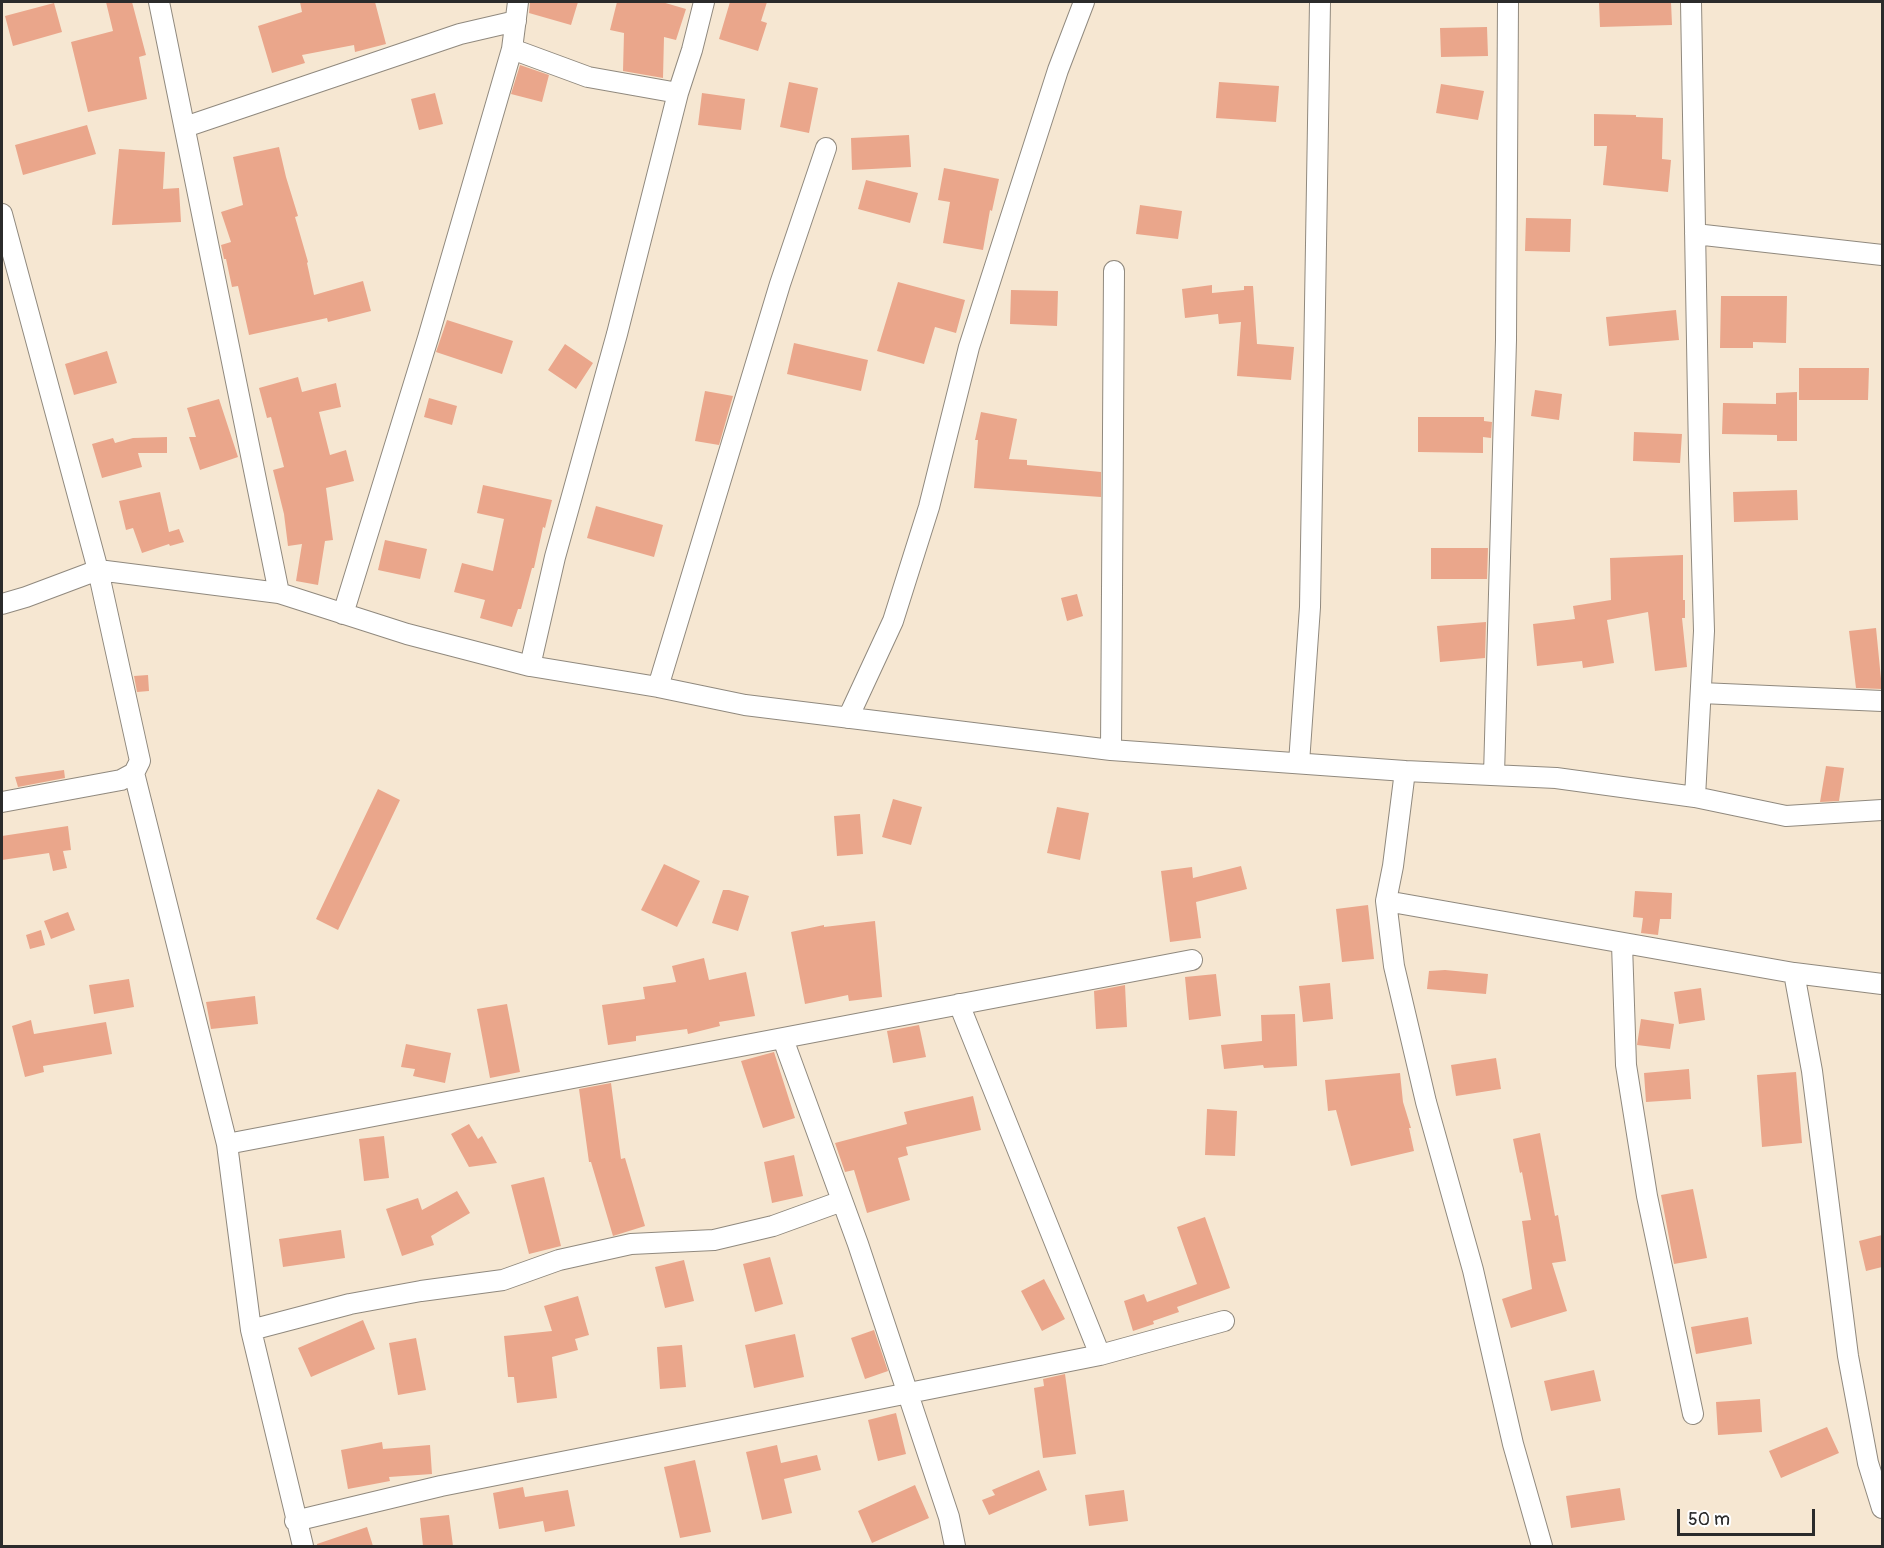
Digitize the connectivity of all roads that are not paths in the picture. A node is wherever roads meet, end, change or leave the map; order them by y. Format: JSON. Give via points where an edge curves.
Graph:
{"nodes":[{"id":1,"x":159,"y":2,"type":"edge"},
{"id":2,"x":704,"y":2,"type":"edge"},
{"id":3,"x":1084,"y":2,"type":"edge"},
{"id":4,"x":1320,"y":2,"type":"edge"},
{"id":5,"x":1508,"y":2,"type":"edge"},
{"id":6,"x":1691,"y":2,"type":"edge"},
{"id":7,"x":517,"y":11,"type":"edge"},
{"id":8,"x":512,"y":49,"type":"junction"},
{"id":9,"x":678,"y":93,"type":"junction"},
{"id":10,"x":185,"y":127,"type":"junction"},
{"id":11,"x":826,"y":148,"type":"dead end"},
{"id":12,"x":2,"y":214,"type":"edge"},
{"id":13,"x":1695,"y":234,"type":"junction"},
{"id":14,"x":1882,"y":255,"type":"edge"},
{"id":15,"x":1114,"y":271,"type":"dead end"},
{"id":16,"x":98,"y":570,"type":"junction"},
{"id":17,"x":279,"y":593,"type":"junction"},
{"id":18,"x":2,"y":604,"type":"edge"},
{"id":19,"x":343,"y":614,"type":"junction"},
{"id":20,"x":530,"y":666,"type":"junction"},
{"id":21,"x":658,"y":687,"type":"junction"},
{"id":22,"x":1701,"y":693,"type":"junction"},
{"id":23,"x":1882,"y":701,"type":"edge"},
{"id":24,"x":848,"y":718,"type":"junction"},
{"id":25,"x":1111,"y":750,"type":"junction"},
{"id":26,"x":1299,"y":763,"type":"junction"},
{"id":27,"x":1405,"y":771,"type":"junction"},
{"id":28,"x":134,"y":773,"type":"junction"},
{"id":29,"x":1494,"y":775,"type":"junction"},
{"id":30,"x":1695,"y":797,"type":"junction"},
{"id":31,"x":2,"y":802,"type":"edge"},
{"id":32,"x":1882,"y":810,"type":"edge"},
{"id":33,"x":1386,"y":901,"type":"junction"},
{"id":34,"x":1622,"y":944,"type":"junction"},
{"id":35,"x":1192,"y":960,"type":"dead end"},
{"id":36,"x":1794,"y":973,"type":"junction"},
{"id":37,"x":1882,"y":984,"type":"edge"},
{"id":38,"x":958,"y":1004,"type":"junction"},
{"id":39,"x":783,"y":1039,"type":"junction"},
{"id":40,"x":227,"y":1144,"type":"junction"},
{"id":41,"x":842,"y":1202,"type":"junction"},
{"id":42,"x":1224,"y":1322,"type":"dead end"},
{"id":43,"x":251,"y":1330,"type":"junction"},
{"id":44,"x":1100,"y":1355,"type":"junction"},
{"id":45,"x":907,"y":1393,"type":"junction"},
{"id":46,"x":1693,"y":1414,"type":"dead end"},
{"id":47,"x":1882,"y":1508,"type":"edge"},
{"id":48,"x":295,"y":1521,"type":"junction"},
{"id":49,"x":303,"y":1546,"type":"edge"},
{"id":50,"x":955,"y":1546,"type":"edge"},
{"id":51,"x":1542,"y":1546,"type":"edge"}],
"edges":[{"from":1,"to":10,"type":"street"},
{"from":2,"to":9,"type":"street"},
{"from":3,"to":24,"type":"street","via":[[1058,70],[969,347],[929,507],[893,621]]},
{"from":4,"to":26,"type":"street","via":[[1310,607]]},
{"from":5,"to":29,"type":"street","via":[[1506,340]]},
{"from":6,"to":13,"type":"street"},
{"from":7,"to":8,"type":"street"},
{"from":7,"to":10,"type":"street"},
{"from":8,"to":9,"type":"street","via":[[588,77]]},
{"from":8,"to":19,"type":"street"},
{"from":9,"to":20,"type":"street","via":[[555,557]]},
{"from":10,"to":17,"type":"street"},
{"from":11,"to":21,"type":"street","via":[[780,284]]},
{"from":12,"to":16,"type":"street"},
{"from":13,"to":14,"type":"street"},
{"from":13,"to":22,"type":"street","via":[[1704,631]]},
{"from":15,"to":25,"type":"street"},
{"from":16,"to":17,"type":"street"},
{"from":16,"to":18,"type":"street"},
{"from":16,"to":28,"type":"street","via":[[140,761]]},
{"from":17,"to":19,"type":"street"},
{"from":19,"to":20,"type":"street"},
{"from":20,"to":21,"type":"street"},
{"from":21,"to":24,"type":"street","via":[[745,705]]},
{"from":22,"to":23,"type":"street"},
{"from":22,"to":30,"type":"street"},
{"from":24,"to":25,"type":"street"},
{"from":25,"to":26,"type":"street"},
{"from":26,"to":27,"type":"street"},
{"from":27,"to":29,"type":"street"},
{"from":27,"to":33,"type":"street"},
{"from":28,"to":31,"type":"street","via":[[121,780]]},
{"from":28,"to":40,"type":"street"},
{"from":29,"to":30,"type":"street","via":[[1556,778]]},
{"from":30,"to":32,"type":"street","via":[[1786,816]]},
{"from":33,"to":34,"type":"street"},
{"from":33,"to":51,"type":"street","via":[[1394,966],[1426,1102],[1473,1270],[1513,1444]]},
{"from":34,"to":36,"type":"street"},
{"from":34,"to":46,"type":"street","via":[[1626,1065],[1647,1196]]},
{"from":35,"to":38,"type":"street"},
{"from":36,"to":37,"type":"street"},
{"from":36,"to":47,"type":"street","via":[[1812,1071],[1848,1356],[1868,1463]]},
{"from":38,"to":39,"type":"street"},
{"from":38,"to":44,"type":"street"},
{"from":39,"to":40,"type":"street"},
{"from":39,"to":41,"type":"street"},
{"from":40,"to":43,"type":"street"},
{"from":41,"to":43,"type":"street","via":[[773,1226],[714,1240],[631,1244],[559,1260],[503,1280],[350,1304]]},
{"from":41,"to":45,"type":"street"},
{"from":42,"to":44,"type":"street"},
{"from":43,"to":48,"type":"street"},
{"from":44,"to":45,"type":"street"},
{"from":45,"to":48,"type":"street","via":[[441,1486]]},
{"from":45,"to":50,"type":"street"},
{"from":48,"to":49,"type":"street"}]}
